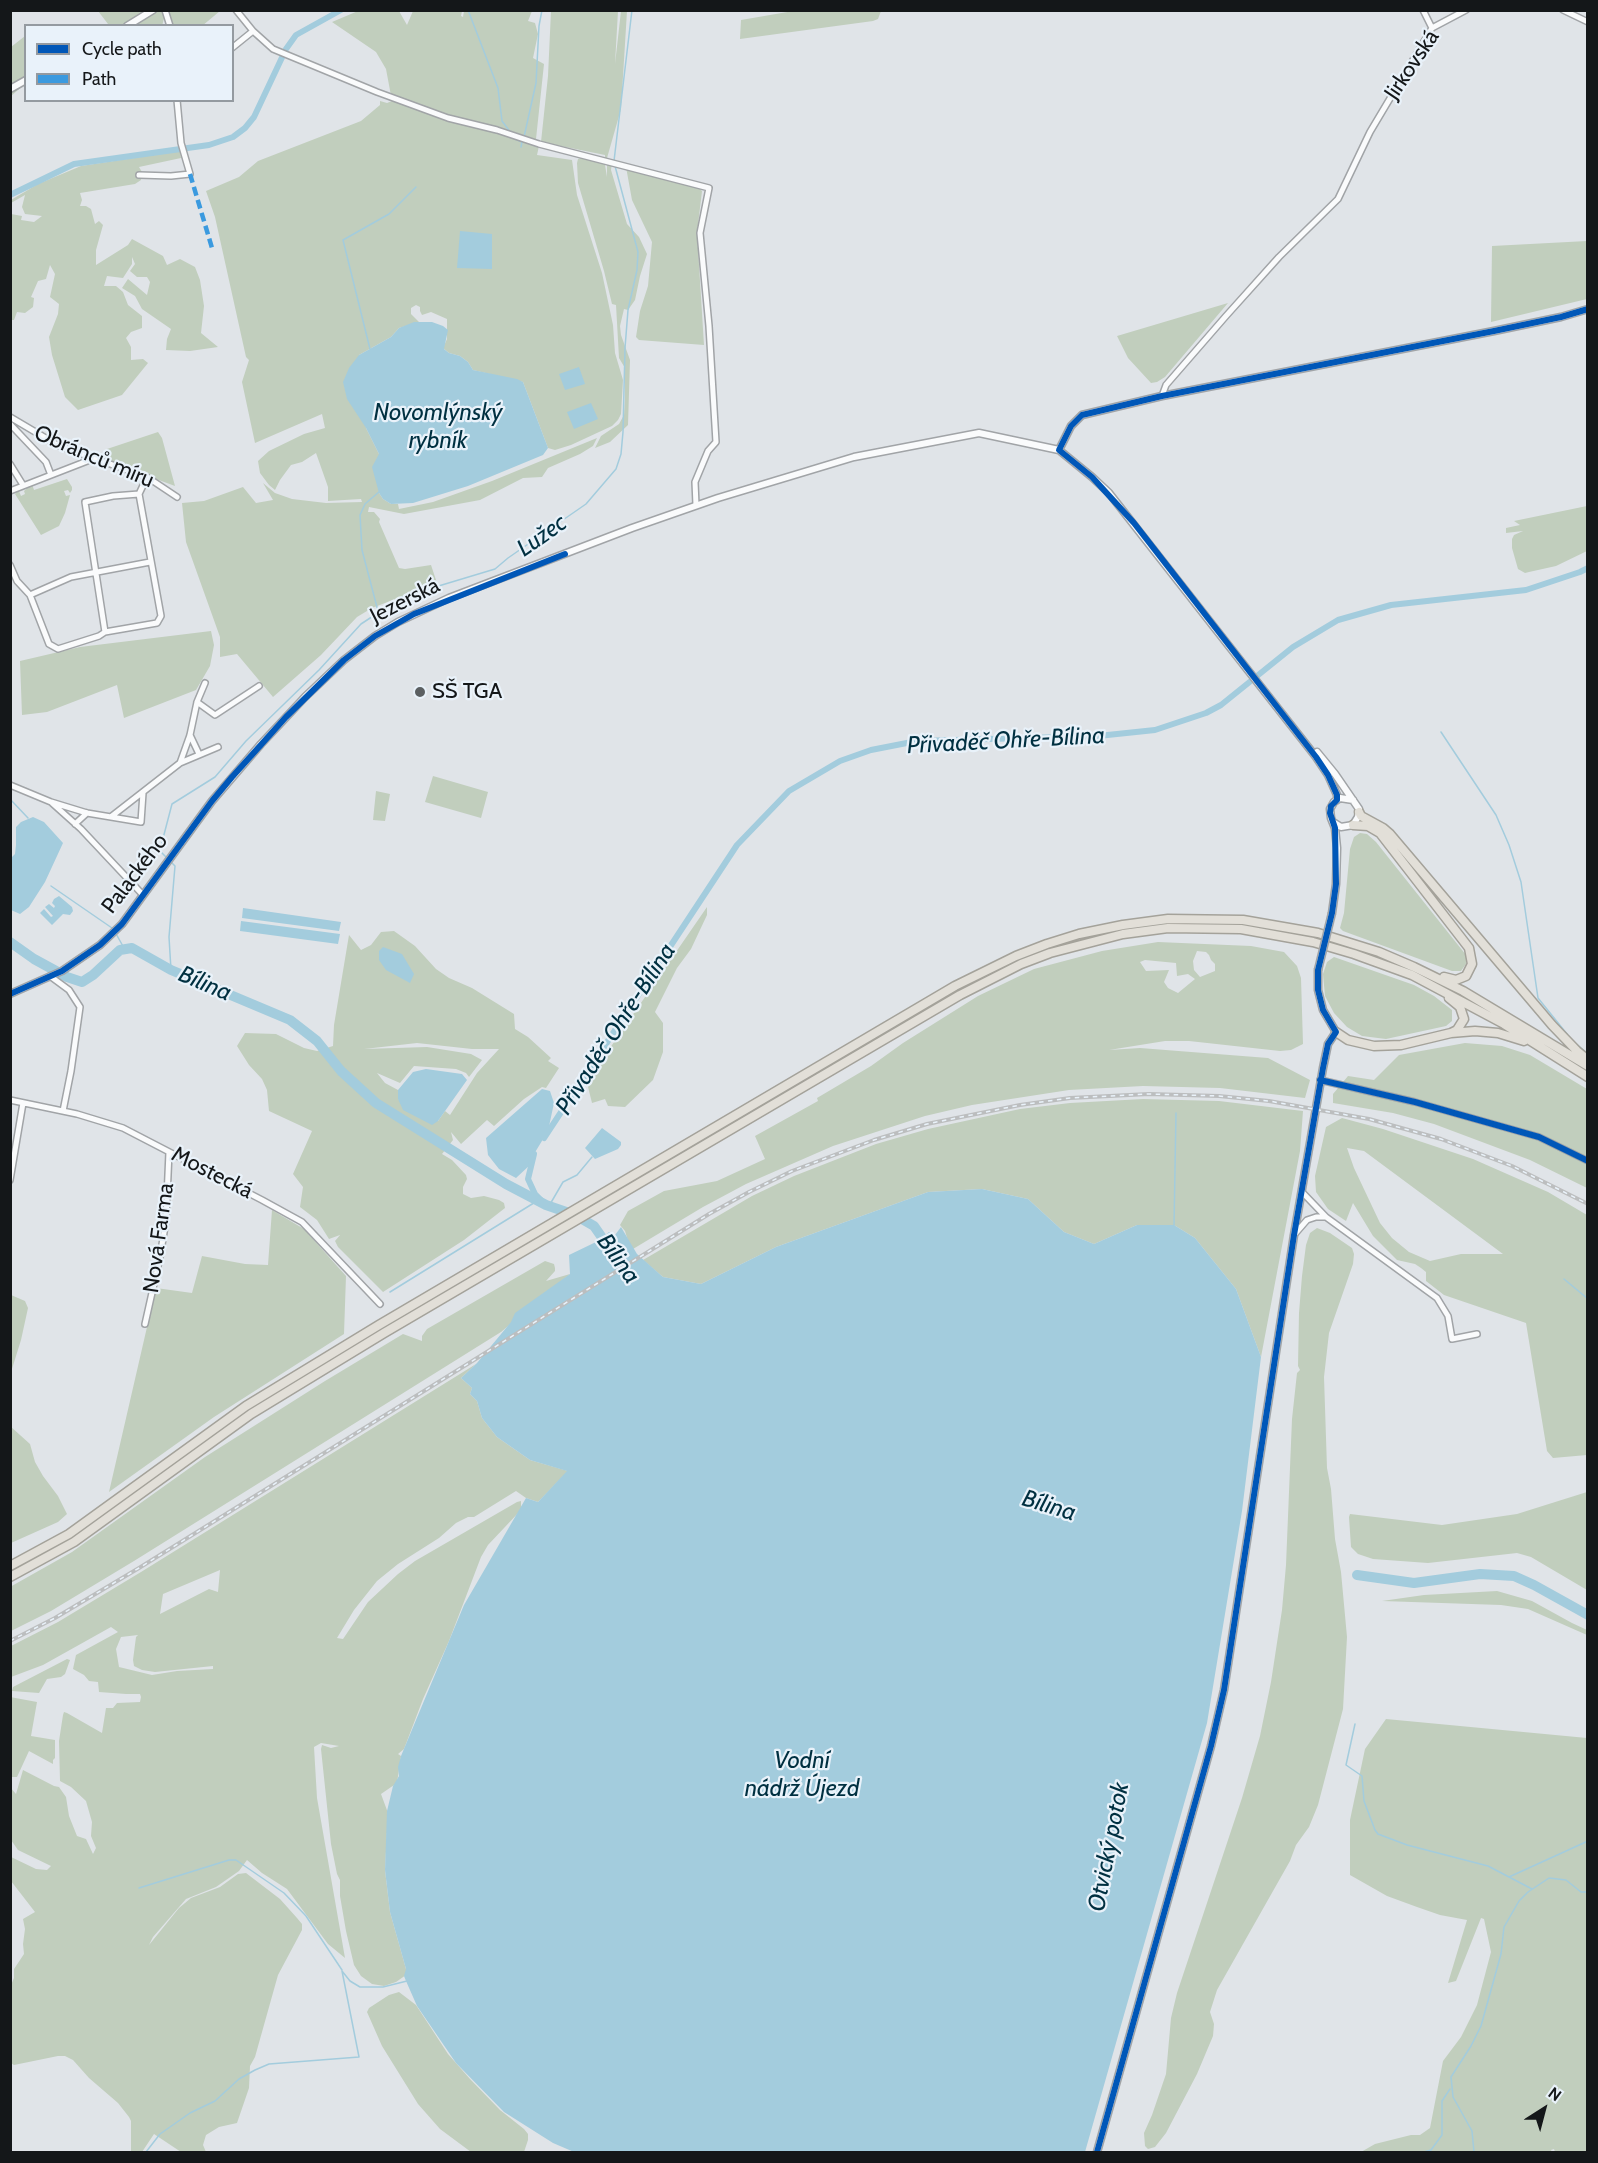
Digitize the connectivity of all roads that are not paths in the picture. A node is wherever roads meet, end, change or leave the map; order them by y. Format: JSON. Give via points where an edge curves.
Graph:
{"nodes":[{"id":1,"x":153,"y":10,"type":"edge"},
{"id":2,"x":236,"y":10,"type":"edge"},
{"id":3,"x":1423,"y":10,"type":"edge"},
{"id":4,"x":1466,"y":10,"type":"edge"},
{"id":5,"x":1563,"y":10,"type":"edge"},
{"id":6,"x":1587,"y":22,"type":"edge"},
{"id":7,"x":130,"y":24,"type":"edge"},
{"id":8,"x":1432,"y":28,"type":"junction"},
{"id":9,"x":253,"y":32,"type":"junction"},
{"id":10,"x":234,"y":46,"type":"edge"},
{"id":11,"x":24,"y":81,"type":"edge"},
{"id":12,"x":10,"y":89,"type":"edge"},
{"id":13,"x":177,"y":102,"type":"edge"},
{"id":14,"x":139,"y":175,"type":"dead end"},
{"id":15,"x":1587,"y":309,"type":"edge"},
{"id":16,"x":1162,"y":396,"type":"junction"},
{"id":17,"x":10,"y":417,"type":"edge"},
{"id":18,"x":10,"y":424,"type":"edge"},
{"id":19,"x":1059,"y":450,"type":"junction"},
{"id":20,"x":96,"y":458,"type":"junction"},
{"id":21,"x":10,"y":464,"type":"edge"},
{"id":22,"x":51,"y":475,"type":"junction"},
{"id":23,"x":147,"y":477,"type":"junction"},
{"id":24,"x":22,"y":485,"type":"junction"},
{"id":25,"x":10,"y":491,"type":"edge"},
{"id":26,"x":139,"y":494,"type":"junction"},
{"id":27,"x":177,"y":497,"type":"dead end"},
{"id":28,"x":696,"y":505,"type":"junction"},
{"id":29,"x":150,"y":562,"type":"junction"},
{"id":30,"x":10,"y":565,"type":"edge"},
{"id":31,"x":96,"y":573,"type":"junction"},
{"id":32,"x":17,"y":581,"type":"junction"},
{"id":33,"x":10,"y":584,"type":"edge"},
{"id":34,"x":30,"y":596,"type":"junction"},
{"id":35,"x":105,"y":632,"type":"junction"},
{"id":36,"x":205,"y":683,"type":"dead end"},
{"id":37,"x":259,"y":686,"type":"dead end"},
{"id":38,"x":197,"y":702,"type":"junction"},
{"id":39,"x":1286,"y":719,"type":"junction"},
{"id":40,"x":190,"y":735,"type":"junction"},
{"id":41,"x":261,"y":744,"type":"joint"},
{"id":42,"x":218,"y":747,"type":"dead end"},
{"id":43,"x":199,"y":754,"type":"junction"},
{"id":44,"x":180,"y":764,"type":"junction"},
{"id":45,"x":10,"y":785,"type":"edge"},
{"id":46,"x":143,"y":793,"type":"junction"},
{"id":47,"x":1337,"y":800,"type":"junction"},
{"id":48,"x":1353,"y":800,"type":"junction"},
{"id":49,"x":51,"y":802,"type":"junction"},
{"id":50,"x":1359,"y":812,"type":"junction"},
{"id":51,"x":87,"y":813,"type":"junction"},
{"id":52,"x":112,"y":816,"type":"junction"},
{"id":53,"x":1333,"y":822,"type":"junction"},
{"id":54,"x":75,"y":824,"type":"junction"},
{"id":55,"x":1348,"y":826,"type":"junction"},
{"id":56,"x":1337,"y":848,"type":"junction"},
{"id":57,"x":143,"y":895,"type":"junction"},
{"id":58,"x":1413,"y":971,"type":"junction"},
{"id":59,"x":50,"y":976,"type":"junction"},
{"id":60,"x":10,"y":994,"type":"edge"},
{"id":61,"x":1336,"y":1032,"type":"junction"},
{"id":62,"x":1451,"y":1034,"type":"junction"},
{"id":63,"x":1544,"y":1049,"type":"junction"},
{"id":64,"x":1587,"y":1060,"type":"edge"},
{"id":65,"x":1587,"y":1066,"type":"edge"},
{"id":66,"x":1587,"y":1077,"type":"edge"},
{"id":67,"x":1320,"y":1080,"type":"junction"},
{"id":68,"x":10,"y":1100,"type":"edge"},
{"id":69,"x":23,"y":1103,"type":"junction"},
{"id":70,"x":63,"y":1111,"type":"junction"},
{"id":71,"x":169,"y":1152,"type":"junction"},
{"id":72,"x":1587,"y":1161,"type":"edge"},
{"id":73,"x":10,"y":1180,"type":"edge"},
{"id":74,"x":1302,"y":1192,"type":"junction"},
{"id":75,"x":1326,"y":1217,"type":"junction"},
{"id":76,"x":1294,"y":1235,"type":"junction"},
{"id":77,"x":380,"y":1304,"type":"dead end"},
{"id":78,"x":145,"y":1324,"type":"dead end"},
{"id":79,"x":1477,"y":1334,"type":"dead end"},
{"id":80,"x":10,"y":1566,"type":"edge"},
{"id":81,"x":10,"y":1577,"type":"edge"},
{"id":82,"x":1097,"y":2152,"type":"edge"}],
"edges":[{"from":1,"to":7,"type":"street"},
{"from":2,"to":9,"type":"street"},
{"from":3,"to":8,"type":"street"},
{"from":4,"to":8,"type":"street","name":"Jirkovská"},
{"from":5,"to":6,"type":"street"},
{"from":8,"to":16,"type":"street","name":"Jirkovská","via":[[1370,132],[1338,199],[1226,316],[1166,385]]},
{"from":9,"to":10,"type":"street"},
{"from":9,"to":28,"type":"street","via":[[289,56],[448,118],[709,188],[700,233],[716,442],[695,482]]},
{"from":11,"to":12,"type":"street"},
{"from":13,"to":14,"type":"street","via":[[181,143],[190,174]]},
{"from":15,"to":16,"type":"street"},
{"from":16,"to":19,"type":"street","via":[[1082,415],[1071,426]]},
{"from":17,"to":20,"type":"street","name":"Obránců míru","via":[[59,446]]},
{"from":18,"to":22,"type":"street","via":[[46,462]]},
{"from":19,"to":28,"type":"street","name":"Jezerská","via":[[979,433],[854,458]]},
{"from":19,"to":39,"type":"street","via":[[1108,493]]},
{"from":20,"to":22,"type":"street"},
{"from":20,"to":23,"type":"street","name":"Obránců míru"},
{"from":21,"to":24,"type":"street"},
{"from":22,"to":24,"type":"street"},
{"from":23,"to":26,"type":"street"},
{"from":23,"to":27,"type":"street","name":"Obránců míru"},
{"from":24,"to":25,"type":"street"},
{"from":26,"to":29,"type":"street"},
{"from":26,"to":31,"type":"street","via":[[85,502]]},
{"from":28,"to":41,"type":"street","name":"Jezerská","via":[[449,598],[398,622],[344,660]]},
{"from":29,"to":31,"type":"street"},
{"from":29,"to":35,"type":"street","via":[[160,620]]},
{"from":30,"to":32,"type":"street"},
{"from":31,"to":34,"type":"street","via":[[71,577]]},
{"from":31,"to":35,"type":"street"},
{"from":32,"to":33,"type":"street"},
{"from":32,"to":34,"type":"street"},
{"from":34,"to":35,"type":"street","via":[[49,644],[56,649]]},
{"from":36,"to":38,"type":"street"},
{"from":37,"to":38,"type":"street","via":[[215,715]]},
{"from":38,"to":40,"type":"street"},
{"from":39,"to":47,"type":"street","via":[[1328,775]]},
{"from":39,"to":48,"type":"street"},
{"from":40,"to":43,"type":"street"},
{"from":40,"to":44,"type":"street"},
{"from":41,"to":57,"type":"street","name":"Palackého","via":[[212,801]]},
{"from":42,"to":43,"type":"street"},
{"from":43,"to":44,"type":"street"},
{"from":44,"to":46,"type":"street"},
{"from":45,"to":49,"type":"street"},
{"from":46,"to":52,"type":"street"},
{"from":46,"to":52,"type":"street","via":[[141,822]]},
{"from":47,"to":48,"type":"street"},
{"from":47,"to":53,"type":"street","via":[[1330,809]]},
{"from":48,"to":50,"type":"street"},
{"from":49,"to":51,"type":"street"},
{"from":49,"to":54,"type":"street"},
{"from":50,"to":55,"type":"street","via":[[1356,821]]},
{"from":50,"to":64,"type":"highway","via":[[1390,834],[1552,1025]]},
{"from":51,"to":52,"type":"street"},
{"from":51,"to":54,"type":"street"},
{"from":53,"to":55,"type":"street"},
{"from":53,"to":56,"type":"street"},
{"from":54,"to":57,"type":"street"},
{"from":55,"to":56,"type":"street","via":[[1340,833]]},
{"from":55,"to":58,"type":"highway","via":[[1368,826],[1380,834],[1472,955],[1469,970],[1461,979]]},
{"from":56,"to":61,"type":"street","bridge":true,"via":[[1332,913],[1318,970],[1323,1010]]},
{"from":57,"to":59,"type":"street","name":"Palackého","via":[[114,931],[87,955]]},
{"from":58,"to":62,"type":"highway","via":[[1460,1007],[1464,1018]]},
{"from":58,"to":63,"type":"highway"},
{"from":58,"to":65,"type":"highway","via":[[1490,1006]]},
{"from":58,"to":80,"type":"highway","via":[[1379,952],[1318,933],[1243,920],[1168,919],[1123,925],[1079,934],[1016,956],[955,986],[379,1325],[246,1406],[69,1534]]},
{"from":58,"to":81,"type":"highway","via":[[1312,942],[1241,929],[1168,928],[1123,934],[1021,964],[960,994],[286,1392],[200,1449],[74,1542]]},
{"from":59,"to":60,"type":"street","name":"Palackého"},
{"from":59,"to":70,"type":"street","via":[[69,990],[80,1007]]},
{"from":61,"to":62,"type":"highway","via":[[1348,1040],[1374,1046],[1401,1045]]},
{"from":61,"to":67,"type":"street","via":[[1328,1044]]},
{"from":62,"to":63,"type":"highway","via":[[1498,1033]]},
{"from":63,"to":66,"type":"highway"},
{"from":67,"to":72,"type":"street","via":[[1539,1137]]},
{"from":67,"to":74,"type":"street"},
{"from":68,"to":69,"type":"street","name":"Mostecká"},
{"from":69,"to":70,"type":"street","name":"Mostecká"},
{"from":69,"to":73,"type":"street"},
{"from":70,"to":71,"type":"street","name":"Mostecká","via":[[123,1128]]},
{"from":71,"to":77,"type":"street","name":"Mostecká","via":[[302,1222]]},
{"from":71,"to":78,"type":"street","name":"Nová Farma","via":[[163,1238]]},
{"from":74,"to":75,"type":"street"},
{"from":74,"to":76,"type":"street"},
{"from":75,"to":76,"type":"street","via":[[1307,1220]]},
{"from":75,"to":79,"type":"street","via":[[1437,1298],[1448,1316],[1452,1339]]},
{"from":76,"to":82,"type":"street","via":[[1224,1690]]}]}
